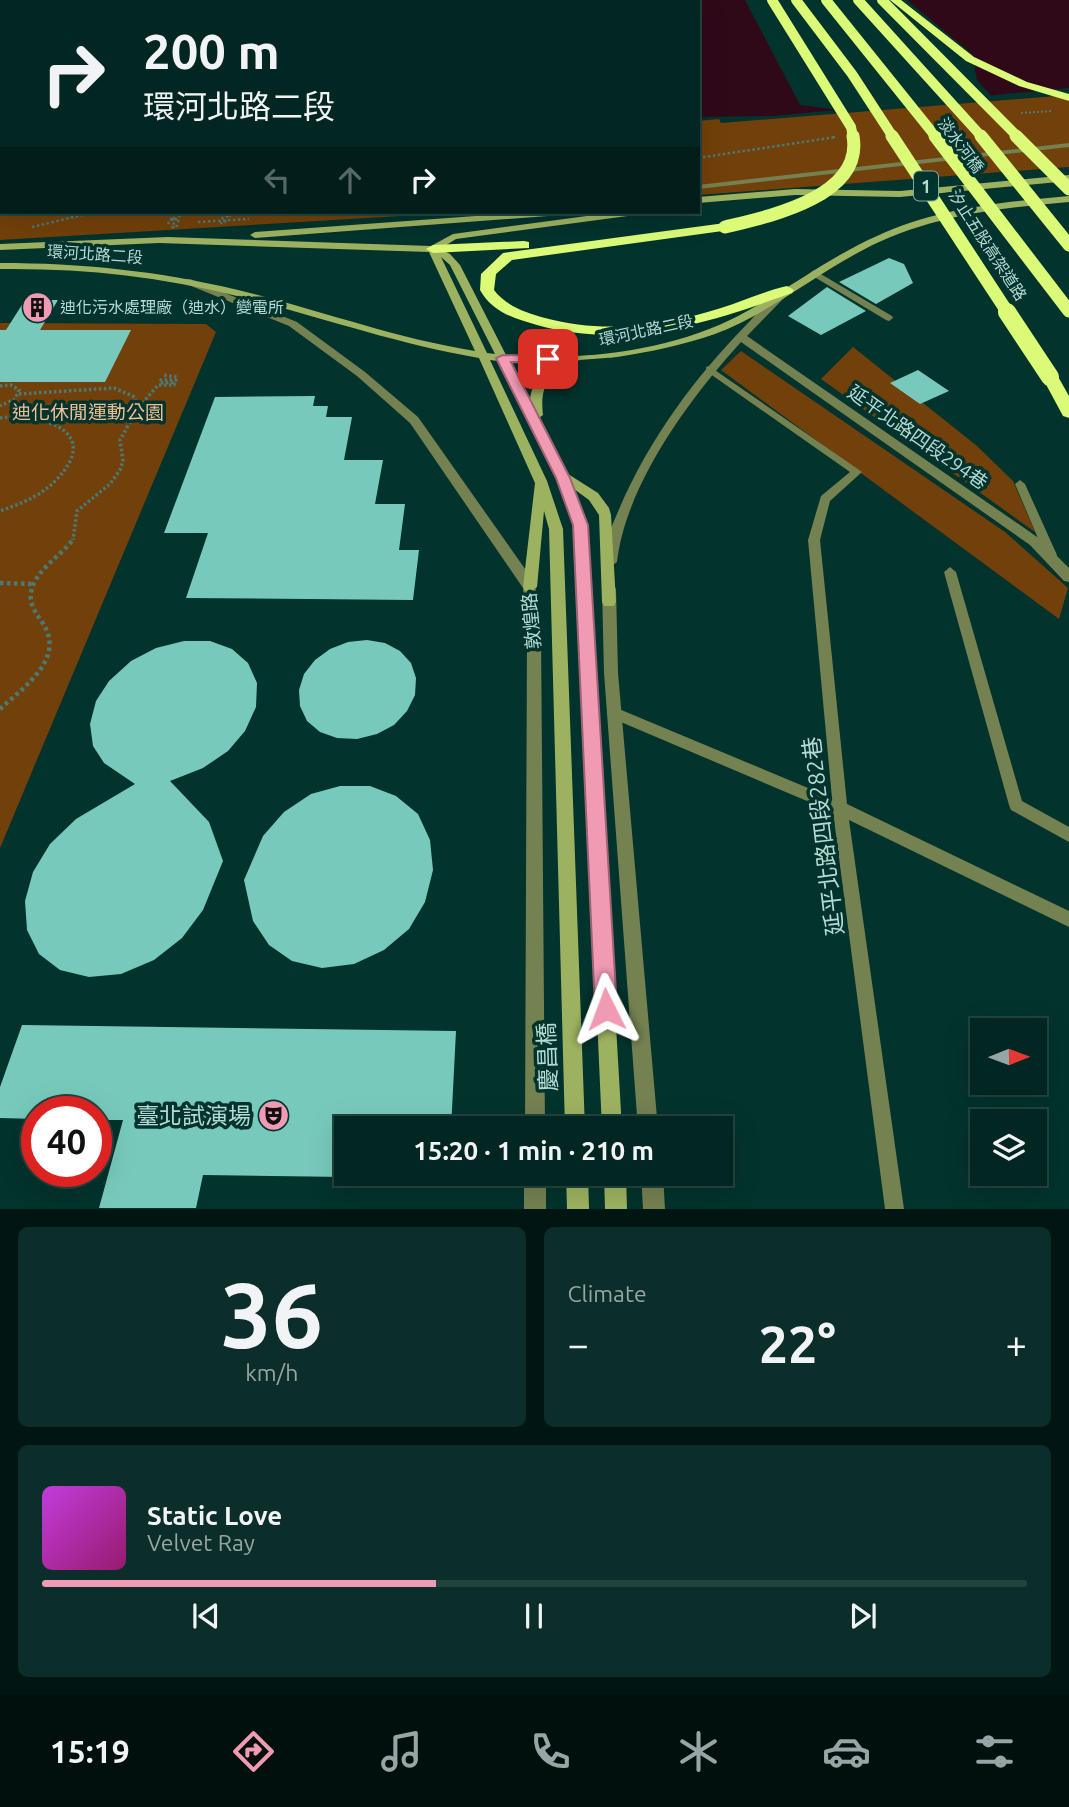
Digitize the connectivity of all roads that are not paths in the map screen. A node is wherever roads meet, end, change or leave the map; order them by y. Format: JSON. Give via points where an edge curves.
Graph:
{"nodes":[{"id":1,"x":772,"y":0,"type":"edge"},
{"id":2,"x":796,"y":0,"type":"edge"},
{"id":3,"x":826,"y":0,"type":"edge"},
{"id":4,"x":858,"y":0,"type":"edge"},
{"id":5,"x":882,"y":0,"type":"edge"},
{"id":6,"x":895,"y":0,"type":"edge"},
{"id":7,"x":1069,"y":99,"type":"edge"},
{"id":8,"x":1069,"y":145,"type":"edge"},
{"id":9,"x":1069,"y":178,"type":"edge"},
{"id":10,"x":700,"y":187,"type":"edge"},
{"id":11,"x":1069,"y":189,"type":"edge"},
{"id":12,"x":1069,"y":199,"type":"edge"},
{"id":13,"x":700,"y":202,"type":"edge"},
{"id":14,"x":538,"y":214,"type":"edge"},
{"id":15,"x":620,"y":214,"type":"edge"},
{"id":16,"x":632,"y":239,"type":"junction"},
{"id":17,"x":161,"y":241,"type":"junction"},
{"id":18,"x":1069,"y":246,"type":"edge"},
{"id":19,"x":0,"y":247,"type":"edge"},
{"id":20,"x":433,"y":249,"type":"junction"},
{"id":21,"x":0,"y":266,"type":"edge"},
{"id":22,"x":814,"y":273,"type":"junction"},
{"id":23,"x":186,"y":281,"type":"junction"},
{"id":24,"x":788,"y":290,"type":"junction"},
{"id":25,"x":1069,"y":312,"type":"edge"},
{"id":26,"x":889,"y":318,"type":"dead end"},
{"id":27,"x":740,"y":336,"type":"junction"},
{"id":28,"x":483,"y":357,"type":"junction"},
{"id":29,"x":503,"y":358,"type":"junction"},
{"id":30,"x":567,"y":359,"type":"junction"},
{"id":31,"x":709,"y":369,"type":"junction"},
{"id":32,"x":1069,"y":412,"type":"edge"},
{"id":33,"x":541,"y":434,"type":"junction"},
{"id":34,"x":563,"y":478,"type":"junction"},
{"id":35,"x":541,"y":481,"type":"junction"},
{"id":36,"x":1020,"y":484,"type":"dead end"},
{"id":37,"x":1051,"y":555,"type":"junction"},
{"id":38,"x":950,"y":572,"type":"dead end"},
{"id":39,"x":1069,"y":577,"type":"edge"},
{"id":40,"x":530,"y":587,"type":"junction"},
{"id":41,"x":608,"y":603,"type":"junction"},
{"id":42,"x":614,"y":713,"type":"junction"},
{"id":43,"x":840,"y":808,"type":"junction"},
{"id":44,"x":1069,"y":835,"type":"edge"},
{"id":45,"x":1069,"y":919,"type":"edge"},
{"id":46,"x":535,"y":1116,"type":"edge"},
{"id":47,"x":575,"y":1116,"type":"edge"},
{"id":48,"x":611,"y":1116,"type":"edge"},
{"id":49,"x":647,"y":1116,"type":"edge"},
{"id":50,"x":535,"y":1186,"type":"edge"},
{"id":51,"x":577,"y":1186,"type":"edge"},
{"id":52,"x":615,"y":1186,"type":"edge"},
{"id":53,"x":653,"y":1186,"type":"edge"},
{"id":54,"x":535,"y":1209,"type":"edge"},
{"id":55,"x":578,"y":1209,"type":"edge"},
{"id":56,"x":616,"y":1209,"type":"edge"},
{"id":57,"x":654,"y":1209,"type":"edge"},
{"id":58,"x":895,"y":1209,"type":"edge"}],
"edges":[{"from":1,"to":16,"type":"highway","bridge":true,"via":[[851,127],[854,150],[845,170],[814,199],[779,215],[724,228]]},
{"from":2,"to":32,"type":"highway","name":"汐止五股高架道路","number":"1","bridge":true,"via":[[860,85]]},
{"from":3,"to":25,"type":"highway","name":"淡水河橋","number":"1","bridge":true},
{"from":4,"to":18,"type":"highway","name":"淡水河橋","bridge":true,"via":[[976,130]]},
{"from":5,"to":11,"type":"highway","bridge":true},
{"from":6,"to":7,"type":"highway","via":[[971,59]]},
{"from":8,"to":10,"type":"lane"},
{"from":9,"to":13,"type":"main road","via":[[900,194],[795,192]]},
{"from":12,"to":22,"type":"main road","name":"環河北路二段","via":[[957,212],[904,228]]},
{"from":14,"to":17,"type":"main road","name":"環河北路二段"},
{"from":15,"to":20,"type":"main road","via":[[467,234]]},
{"from":16,"to":20,"type":"highway"},
{"from":16,"to":24,"type":"highway","via":[[508,256],[492,268],[487,289],[503,306],[538,321],[562,328],[620,332],[701,320]]},
{"from":17,"to":19,"type":"main road","name":"環河北路二段"},
{"from":17,"to":20,"type":"main road"},
{"from":20,"to":28,"type":"main road","name":"慶昌橋"},
{"from":20,"to":29,"type":"main road","via":[[452,258]]},
{"from":21,"to":23,"type":"main road","name":"環河北路二段","via":[[87,266]]},
{"from":22,"to":24,"type":"main road","name":"環河北路二段"},
{"from":22,"to":26,"type":"lane"},
{"from":23,"to":28,"type":"main road","name":"環河北路二段"},
{"from":23,"to":40,"type":"street","name":"敦煌路","via":[[293,324],[414,420]]},
{"from":24,"to":27,"type":"street"},
{"from":24,"to":30,"type":"main road","name":"環河北路二段","via":[[712,331],[658,346]]},
{"from":27,"to":31,"type":"street"},
{"from":27,"to":37,"type":"street","name":"延平北路四段294巷"},
{"from":28,"to":29,"type":"main road","name":"環河北路二段"},
{"from":28,"to":35,"type":"main road","name":"慶昌橋"},
{"from":29,"to":30,"type":"main road","name":"環河北路二段"},
{"from":29,"to":33,"type":"main road"},
{"from":30,"to":33,"type":"main road","via":[[534,391]]},
{"from":31,"to":41,"type":"street","via":[[669,422],[635,486],[611,551]]},
{"from":31,"to":43,"type":"lane","name":"延平北路四段282巷","via":[[857,472],[825,499],[814,540]]},
{"from":33,"to":34,"type":"main road"},
{"from":34,"to":41,"type":"main road","via":[[601,503]]},
{"from":34,"to":48,"type":"main road","via":[[580,525]]},
{"from":35,"to":40,"type":"main road"},
{"from":35,"to":47,"type":"main road","name":"慶昌橋","via":[[556,529],[559,564]]},
{"from":36,"to":37,"type":"lane"},
{"from":37,"to":39,"type":"street","name":"延平北路四段294巷"},
{"from":38,"to":44,"type":"lane","via":[[1016,805]]},
{"from":40,"to":46,"type":"street","name":"敦煌路","via":[[534,632]]},
{"from":41,"to":42,"type":"street"},
{"from":42,"to":43,"type":"lane"},
{"from":42,"to":49,"type":"street"},
{"from":43,"to":45,"type":"lane"},
{"from":43,"to":58,"type":"lane","name":"延平北路四段282巷"},
{"from":50,"to":54,"type":"street"},
{"from":51,"to":55,"type":"main road"},
{"from":52,"to":56,"type":"main road"},
{"from":53,"to":57,"type":"street"}]}
